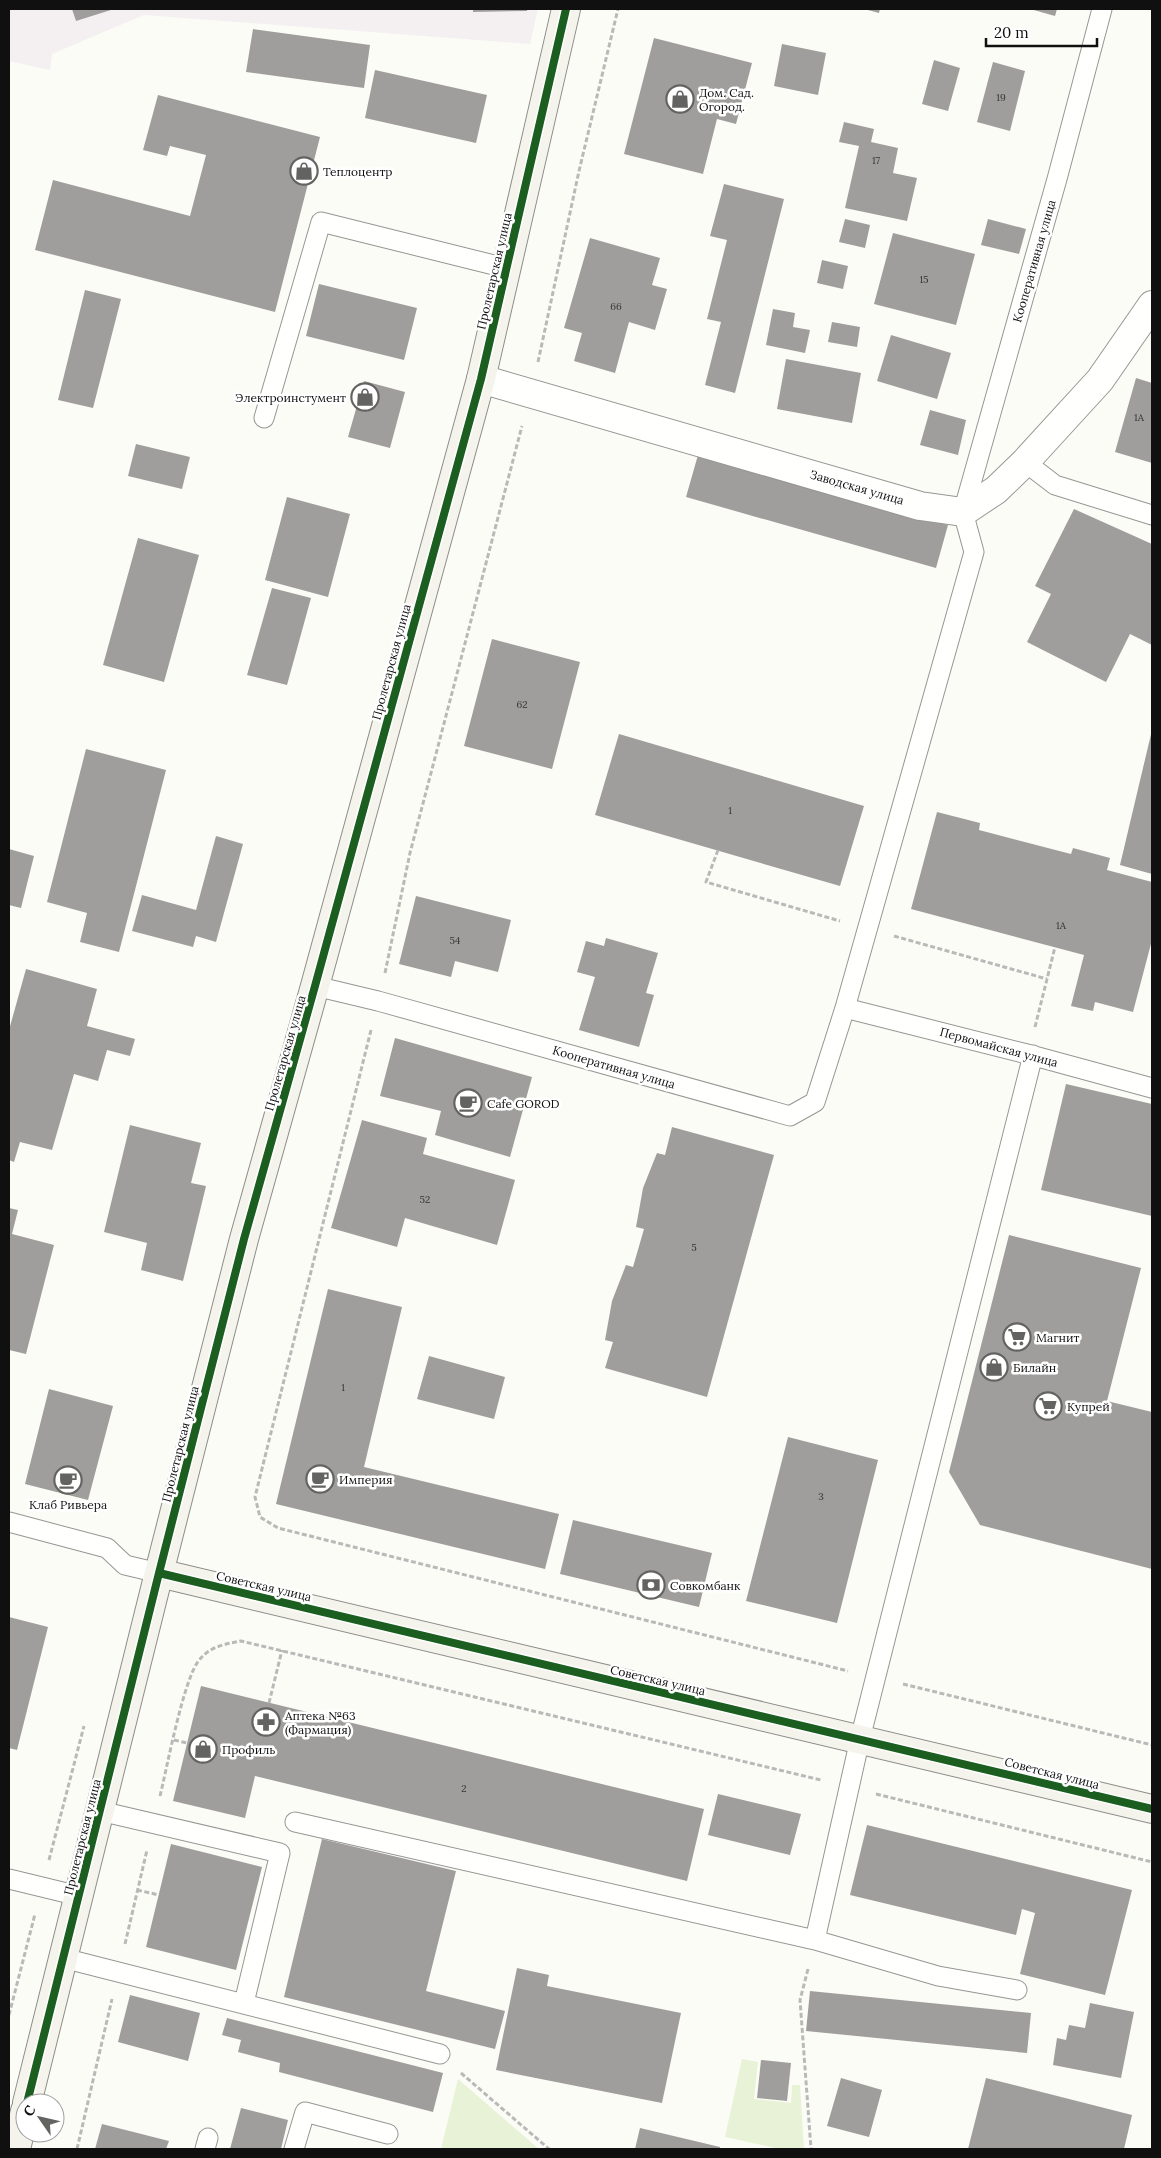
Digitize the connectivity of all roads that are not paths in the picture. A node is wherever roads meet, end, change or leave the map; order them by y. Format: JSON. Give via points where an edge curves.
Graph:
{"nodes":[{"id":1,"x":566,"y":9,"type":"edge"},
{"id":2,"x":1102,"y":9,"type":"edge"},
{"id":3,"x":506,"y":268,"type":"junction"},
{"id":4,"x":1152,"y":305,"type":"edge"},
{"id":5,"x":481,"y":379,"type":"junction"},
{"id":6,"x":264,"y":418,"type":"dead end"},
{"id":7,"x":1025,"y":462,"type":"junction"},
{"id":8,"x":963,"y":512,"type":"junction"},
{"id":9,"x":1152,"y":515,"type":"edge"},
{"id":10,"x":316,"y":986,"type":"junction"},
{"id":11,"x":846,"y":1008,"type":"junction"},
{"id":12,"x":1030,"y":1054,"type":"junction"},
{"id":13,"x":1152,"y":1088,"type":"edge"},
{"id":14,"x":9,"y":1522,"type":"edge"},
{"id":15,"x":159,"y":1573,"type":"junction"},
{"id":16,"x":860,"y":1739,"type":"junction"},
{"id":17,"x":1152,"y":1809,"type":"edge"},
{"id":18,"x":100,"y":1811,"type":"junction"},
{"id":19,"x":295,"y":1822,"type":"dead end"},
{"id":20,"x":9,"y":1879,"type":"edge"},
{"id":21,"x":79,"y":1896,"type":"junction"},
{"id":22,"x":815,"y":1940,"type":"junction"},
{"id":23,"x":63,"y":1958,"type":"junction"},
{"id":24,"x":1017,"y":1990,"type":"dead end"},
{"id":25,"x":244,"y":2003,"type":"junction"},
{"id":26,"x":440,"y":2054,"type":"road end"},
{"id":27,"x":29,"y":2093,"type":"edge"},
{"id":28,"x":388,"y":2134,"type":"dead end"},
{"id":29,"x":294,"y":2149,"type":"edge"}],
"edges":[{"from":1,"to":3,"type":"street","name":"Пролетарская улица"},
{"from":2,"to":8,"type":"lane","name":"Кооперативная улица"},
{"from":3,"to":5,"type":"street","name":"Пролетарская улица"},
{"from":3,"to":6,"type":"lane","via":[[321,222]]},
{"from":4,"to":7,"type":"street","via":[[1100,380]]},
{"from":5,"to":8,"type":"street","name":"Заводская улица","via":[[920,506]]},
{"from":5,"to":10,"type":"street","name":"Пролетарская улица"},
{"from":7,"to":8,"type":"street","via":[[996,490]]},
{"from":7,"to":9,"type":"lane","via":[[1055,485]]},
{"from":8,"to":11,"type":"lane","name":"Кооперативная улица","via":[[974,552]]},
{"from":10,"to":11,"type":"lane","name":"Кооперативная улица","via":[[790,1116],[815,1102]]},
{"from":10,"to":15,"type":"street","name":"Пролетарская улица","via":[[244,1239]]},
{"from":11,"to":12,"type":"lane","name":"Первомайская улица"},
{"from":12,"to":13,"type":"lane","name":"Первомайская улица"},
{"from":12,"to":16,"type":"lane"},
{"from":14,"to":15,"type":"lane","via":[[107,1548],[126,1564]]},
{"from":15,"to":16,"type":"street","name":"Советская улица"},
{"from":15,"to":18,"type":"street","name":"Пролетарская улица"},
{"from":16,"to":17,"type":"street","name":"Советская улица"},
{"from":16,"to":22,"type":"lane"},
{"from":18,"to":21,"type":"street","name":"Пролетарская улица"},
{"from":18,"to":25,"type":"lane","via":[[280,1853]]},
{"from":19,"to":22,"type":"lane"},
{"from":20,"to":21,"type":"lane"},
{"from":21,"to":23,"type":"street","name":"Пролетарская улица"},
{"from":22,"to":24,"type":"lane","via":[[938,1976]]},
{"from":23,"to":25,"type":"lane"},
{"from":23,"to":27,"type":"street","name":"Пролетарская улица"},
{"from":25,"to":26,"type":"lane"},
{"from":28,"to":29,"type":"lane","via":[[305,2112]]}]}
